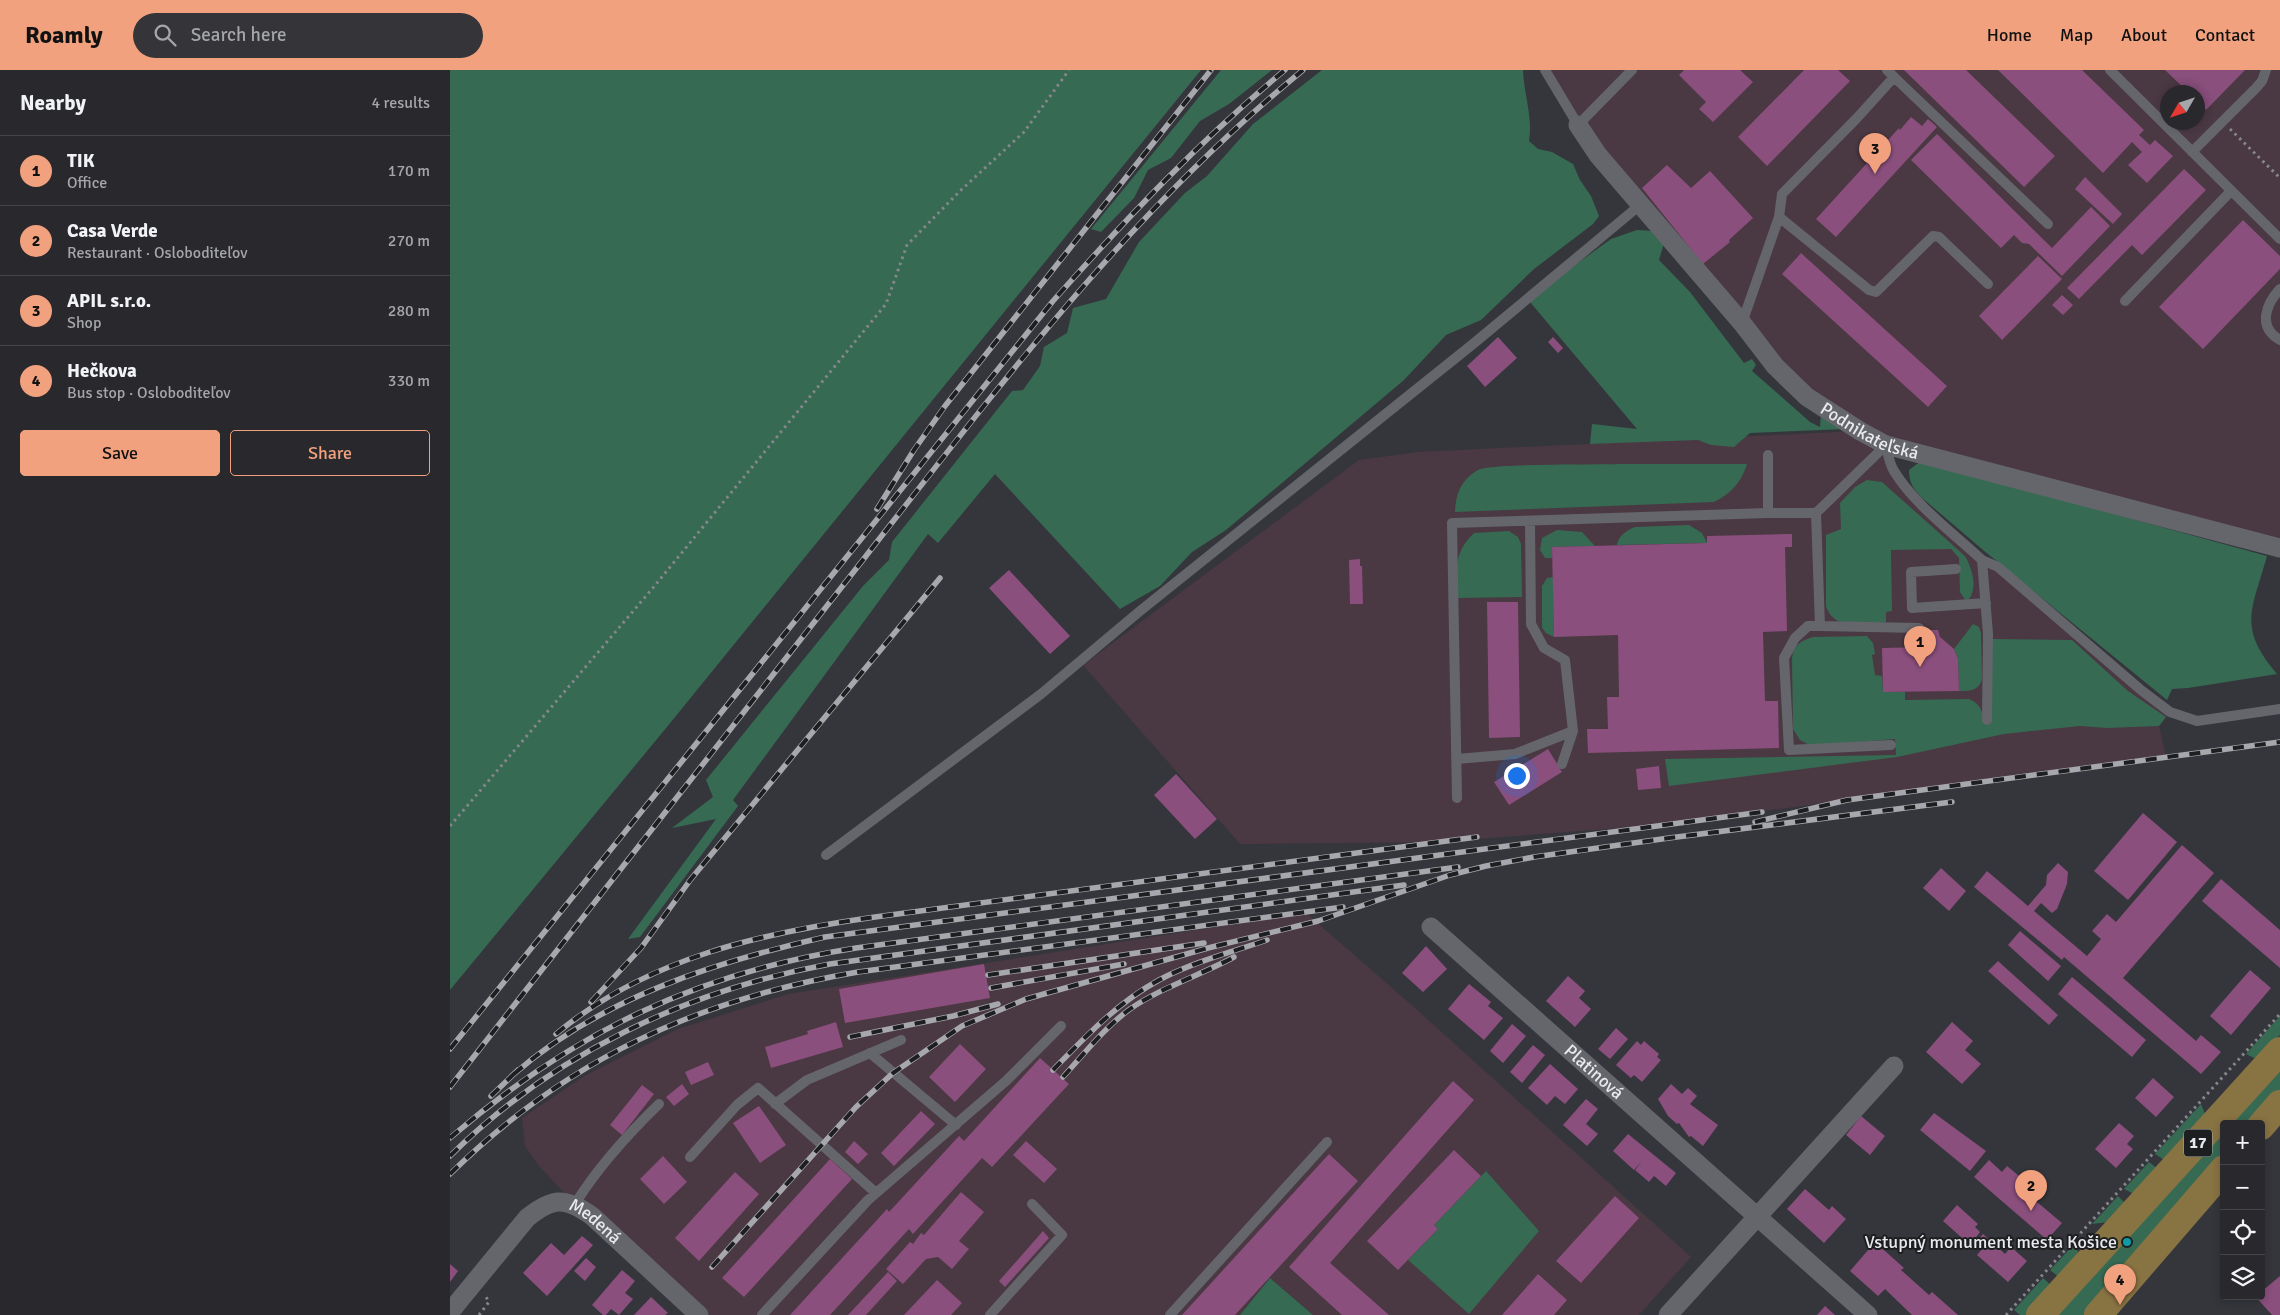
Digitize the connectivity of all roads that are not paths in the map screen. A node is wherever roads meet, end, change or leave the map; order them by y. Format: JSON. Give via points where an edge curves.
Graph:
{"nodes":[{"id":1,"x":1546,"y":70,"type":"edge"},
{"id":2,"x":1632,"y":70,"type":"edge"},
{"id":3,"x":2110,"y":70,"type":"edge"},
{"id":4,"x":2266,"y":70,"type":"edge"},
{"id":5,"x":1891,"y":74,"type":"edge"},
{"id":6,"x":1578,"y":125,"type":"junction"},
{"id":7,"x":2192,"y":152,"type":"junction"},
{"id":8,"x":2231,"y":191,"type":"junction"},
{"id":9,"x":1640,"y":205,"type":"junction"},
{"id":10,"x":1779,"y":217,"type":"junction"},
{"id":11,"x":2048,"y":224,"type":"dead end"},
{"id":12,"x":2280,"y":239,"type":"edge"},
{"id":13,"x":1988,"y":284,"type":"dead end"},
{"id":14,"x":2280,"y":289,"type":"edge"},
{"id":15,"x":2125,"y":301,"type":"dead end"},
{"id":16,"x":1742,"y":323,"type":"junction"},
{"id":17,"x":2280,"y":340,"type":"edge"},
{"id":18,"x":1886,"y":445,"type":"junction"},
{"id":19,"x":1768,"y":455,"type":"dead end"},
{"id":20,"x":1768,"y":513,"type":"junction"},
{"id":21,"x":1816,"y":513,"type":"junction"},
{"id":22,"x":1530,"y":521,"type":"junction"},
{"id":23,"x":2280,"y":548,"type":"edge"},
{"id":24,"x":1982,"y":560,"type":"junction"},
{"id":25,"x":1956,"y":569,"type":"dead end"},
{"id":26,"x":1986,"y":603,"type":"junction"},
{"id":27,"x":1820,"y":626,"type":"junction"},
{"id":28,"x":1918,"y":628,"type":"dead end"},
{"id":29,"x":2280,"y":709,"type":"edge"},
{"id":30,"x":1987,"y":720,"type":"dead end"},
{"id":31,"x":1573,"y":731,"type":"junction"},
{"id":32,"x":1891,"y":745,"type":"dead end"},
{"id":33,"x":1457,"y":759,"type":"junction"},
{"id":34,"x":1562,"y":764,"type":"dead end"},
{"id":35,"x":1458,"y":798,"type":"dead end"},
{"id":36,"x":826,"y":855,"type":"dead end"},
{"id":37,"x":1431,"y":927,"type":"dead end"},
{"id":38,"x":1061,"y":1026,"type":"dead end"},
{"id":39,"x":900,"y":1040,"type":"dead end"},
{"id":40,"x":2280,"y":1052,"type":"edge"},
{"id":41,"x":870,"y":1053,"type":"junction"},
{"id":42,"x":1894,"y":1066,"type":"dead end"},
{"id":43,"x":660,"y":1104,"type":"dead end"},
{"id":44,"x":775,"y":1104,"type":"junction"},
{"id":45,"x":2280,"y":1104,"type":"edge"},
{"id":46,"x":2265,"y":1121,"type":"edge"},
{"id":47,"x":956,"y":1125,"type":"junction"},
{"id":48,"x":1327,"y":1142,"type":"dead end"},
{"id":49,"x":690,"y":1157,"type":"dead end"},
{"id":50,"x":2220,"y":1174,"type":"edge"},
{"id":51,"x":876,"y":1193,"type":"junction"},
{"id":52,"x":575,"y":1204,"type":"junction"},
{"id":53,"x":1032,"y":1204,"type":"dead end"},
{"id":54,"x":1757,"y":1216,"type":"junction"},
{"id":55,"x":450,"y":1312,"type":"edge"},
{"id":56,"x":699,"y":1315,"type":"edge"},
{"id":57,"x":762,"y":1315,"type":"edge"},
{"id":58,"x":990,"y":1315,"type":"edge"},
{"id":59,"x":1170,"y":1315,"type":"edge"},
{"id":60,"x":1668,"y":1315,"type":"edge"},
{"id":61,"x":1868,"y":1315,"type":"edge"},
{"id":62,"x":2040,"y":1315,"type":"edge"},
{"id":63,"x":2098,"y":1315,"type":"edge"}],
"edges":[{"from":1,"to":6,"type":"lane"},
{"from":2,"to":6,"type":"lane"},
{"from":3,"to":7,"type":"lane"},
{"from":4,"to":7,"type":"lane","via":[[2256,88]]},
{"from":5,"to":10,"type":"lane","via":[[1857,118],[1782,194]]},
{"from":5,"to":11,"type":"lane"},
{"from":6,"to":9,"type":"street","name":"Podnikateľská","via":[[1598,155]]},
{"from":7,"to":8,"type":"lane"},
{"from":8,"to":12,"type":"lane"},
{"from":8,"to":15,"type":"lane"},
{"from":9,"to":16,"type":"street","name":"Podnikateľská"},
{"from":9,"to":36,"type":"lane","via":[[1041,694]]},
{"from":10,"to":13,"type":"lane","via":[[1869,290],[1876,292],[1933,236],[1939,237]]},
{"from":10,"to":16,"type":"lane"},
{"from":14,"to":17,"type":"lane","via":[[2267,307],[2266,318],[2270,330]]},
{"from":16,"to":18,"type":"street","name":"Podnikateľská","via":[[1775,366],[1807,397]]},
{"from":18,"to":21,"type":"lane"},
{"from":18,"to":23,"type":"street","name":"Podnikateľská"},
{"from":18,"to":24,"type":"lane","via":[[1889,462],[1902,482]]},
{"from":19,"to":20,"type":"lane"},
{"from":20,"to":21,"type":"lane"},
{"from":20,"to":22,"type":"lane"},
{"from":21,"to":27,"type":"lane"},
{"from":22,"to":31,"type":"lane","via":[[1531,624],[1544,648],[1565,660]]},
{"from":22,"to":33,"type":"lane","via":[[1452,523]]},
{"from":24,"to":26,"type":"lane"},
{"from":24,"to":29,"type":"lane","via":[[1998,567],[2170,712],[2197,721]]},
{"from":25,"to":26,"type":"lane","via":[[1911,572],[1912,608]]},
{"from":26,"to":30,"type":"lane"},
{"from":27,"to":28,"type":"lane"},
{"from":27,"to":32,"type":"lane","via":[[1808,626],[1795,638],[1784,658],[1789,750]]},
{"from":31,"to":33,"type":"lane","via":[[1515,754]]},
{"from":31,"to":34,"type":"lane"},
{"from":33,"to":35,"type":"lane"},
{"from":37,"to":54,"type":"street","name":"Platinová"},
{"from":38,"to":47,"type":"lane"},
{"from":39,"to":41,"type":"lane"},
{"from":40,"to":62,"type":"main road","number":"17"},
{"from":41,"to":44,"type":"lane","via":[[807,1080]]},
{"from":41,"to":47,"type":"lane"},
{"from":42,"to":54,"type":"street"},
{"from":43,"to":52,"type":"lane","via":[[636,1126]]},
{"from":44,"to":49,"type":"lane","via":[[758,1088],[737,1105]]},
{"from":44,"to":51,"type":"lane"},
{"from":45,"to":46,"type":"main road"},
{"from":47,"to":51,"type":"lane"},
{"from":48,"to":59,"type":"lane"},
{"from":50,"to":63,"type":"main road","number":"17"},
{"from":51,"to":57,"type":"lane"},
{"from":52,"to":55,"type":"street","name":"Medená","via":[[559,1202],[543,1206],[527,1218]]},
{"from":52,"to":56,"type":"street","name":"Medená"},
{"from":53,"to":58,"type":"lane","via":[[1062,1235]]},
{"from":54,"to":60,"type":"street"},
{"from":54,"to":61,"type":"street","name":"Platinová"}]}
